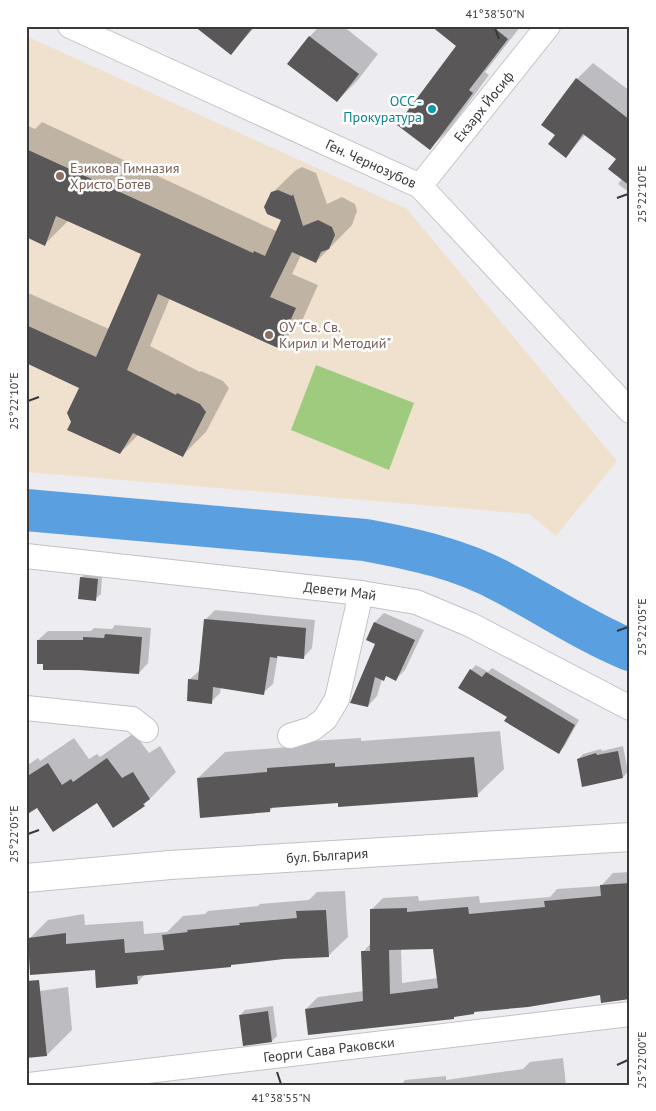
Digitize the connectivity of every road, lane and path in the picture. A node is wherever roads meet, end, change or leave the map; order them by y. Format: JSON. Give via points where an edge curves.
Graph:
{"nodes":[{"id":1,"x":70,"y":26,"type":"edge"},
{"id":2,"x":548,"y":26,"type":"edge"},
{"id":3,"x":420,"y":186,"type":"junction"},
{"id":4,"x":630,"y":411,"type":"edge"},
{"id":5,"x":26,"y":556,"type":"edge"},
{"id":6,"x":361,"y":593,"type":"junction"},
{"id":7,"x":26,"y":708,"type":"edge"},
{"id":8,"x":630,"y":708,"type":"edge"},
{"id":9,"x":146,"y":730,"type":"dead end"},
{"id":10,"x":290,"y":736,"type":"dead end"},
{"id":11,"x":630,"y":837,"type":"edge"},
{"id":12,"x":26,"y":878,"type":"edge"},
{"id":13,"x":630,"y":1014,"type":"edge"},
{"id":14,"x":28,"y":1085,"type":"edge"}],
"edges":[{"from":1,"to":3,"type":"street","name":"Ген. Чернозубов"},
{"from":2,"to":3,"type":"street","name":"Екзарх Йосиф"},
{"from":3,"to":4,"type":"street","name":"Ген. Чернозубов"},
{"from":5,"to":6,"type":"street","name":"Девети Май"},
{"from":6,"to":8,"type":"street","name":"Девети Май","via":[[416,602],[471,625]]},
{"from":6,"to":10,"type":"street","via":[[336,699],[325,719],[312,729]]},
{"from":7,"to":9,"type":"street","via":[[132,719]]},
{"from":11,"to":12,"type":"main road","name":"бул. България","via":[[170,865]]},
{"from":13,"to":14,"type":"street","name":"Георги Сава Раковски"}]}
